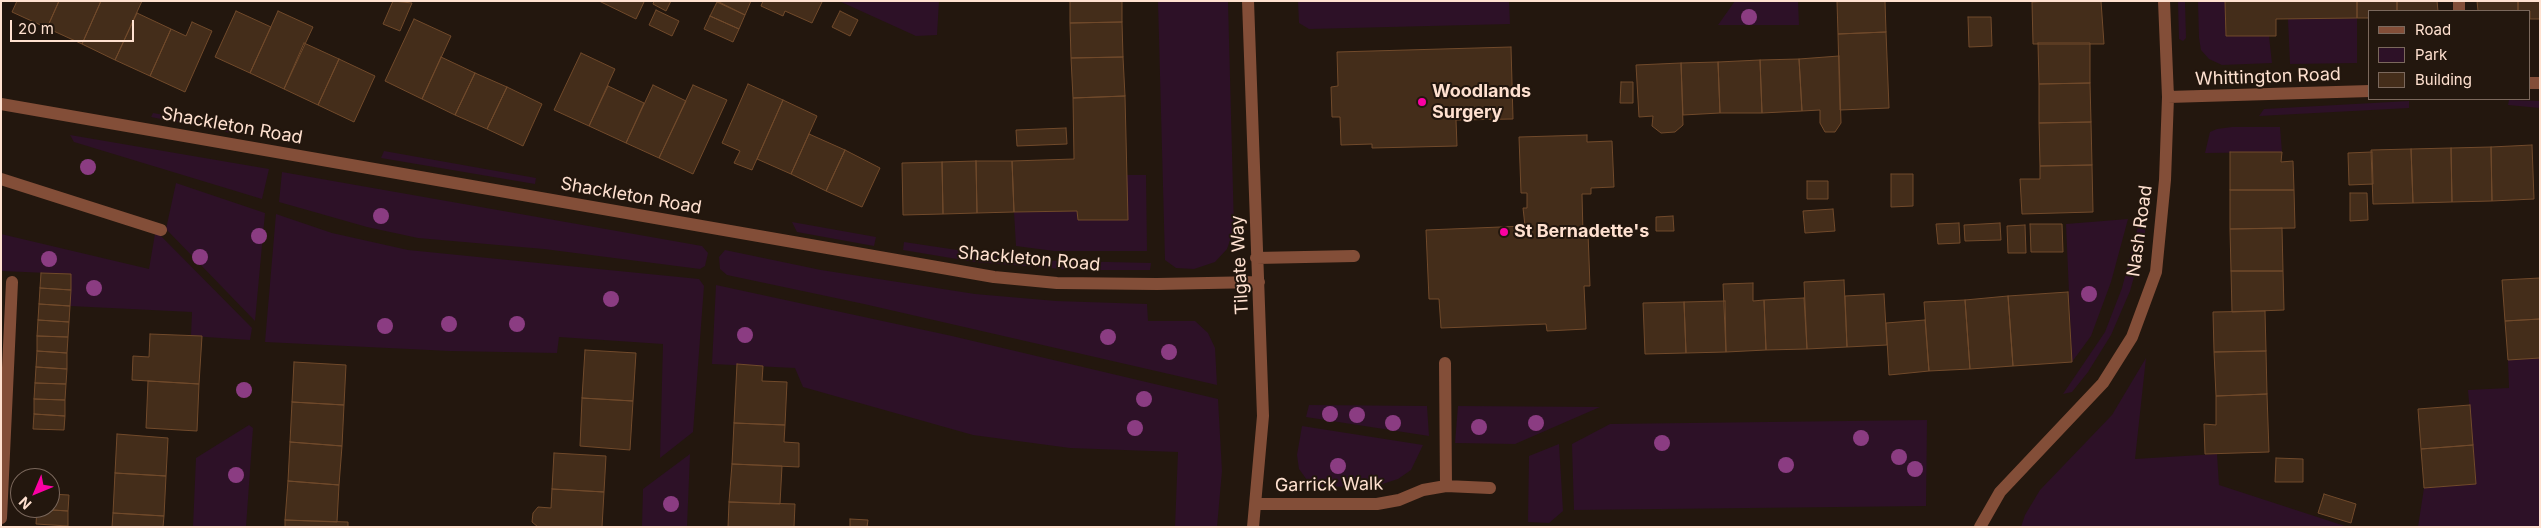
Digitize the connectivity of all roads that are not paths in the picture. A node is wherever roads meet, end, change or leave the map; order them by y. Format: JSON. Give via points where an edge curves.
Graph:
{"nodes":[{"id":1,"x":1248,"y":1,"type":"edge"},
{"id":2,"x":2164,"y":1,"type":"edge"},
{"id":3,"x":2368,"y":91,"type":"edge"},
{"id":4,"x":2168,"y":97,"type":"junction"},
{"id":5,"x":1,"y":104,"type":"edge"},
{"id":6,"x":1,"y":179,"type":"edge"},
{"id":7,"x":161,"y":230,"type":"dead end"},
{"id":8,"x":1354,"y":256,"type":"dead end"},
{"id":9,"x":1256,"y":258,"type":"junction"},
{"id":10,"x":12,"y":282,"type":"dead end"},
{"id":11,"x":1259,"y":282,"type":"junction"},
{"id":12,"x":1445,"y":363,"type":"dead end"},
{"id":13,"x":1446,"y":486,"type":"junction"},
{"id":14,"x":1490,"y":488,"type":"dead end"},
{"id":15,"x":1256,"y":504,"type":"junction"},
{"id":16,"x":1,"y":518,"type":"edge"},
{"id":17,"x":1253,"y":527,"type":"edge"},
{"id":18,"x":1980,"y":527,"type":"edge"}],
"edges":[{"from":1,"to":9,"type":"street","name":"Tilgate Way"},
{"from":2,"to":4,"type":"street","name":"Nash Road"},
{"from":3,"to":4,"type":"street","name":"Whittington Road"},
{"from":4,"to":18,"type":"street","name":"Nash Road","via":[[2165,180],[2156,272],[2132,337],[2103,383],[2000,492]]},
{"from":5,"to":11,"type":"street","name":"Shackleton Road","via":[[994,277],[1117,284]]},
{"from":6,"to":7,"type":"street"},
{"from":8,"to":9,"type":"street"},
{"from":9,"to":11,"type":"street","name":"Tilgate Way"},
{"from":10,"to":16,"type":"street"},
{"from":11,"to":15,"type":"street","name":"Tilgate Way","via":[[1264,416]]},
{"from":12,"to":13,"type":"street"},
{"from":13,"to":14,"type":"street","name":"Garrick Walk"},
{"from":13,"to":15,"type":"street","name":"Garrick Walk","via":[[1377,504]]},
{"from":15,"to":17,"type":"street","name":"Tilgate Way"}]}
